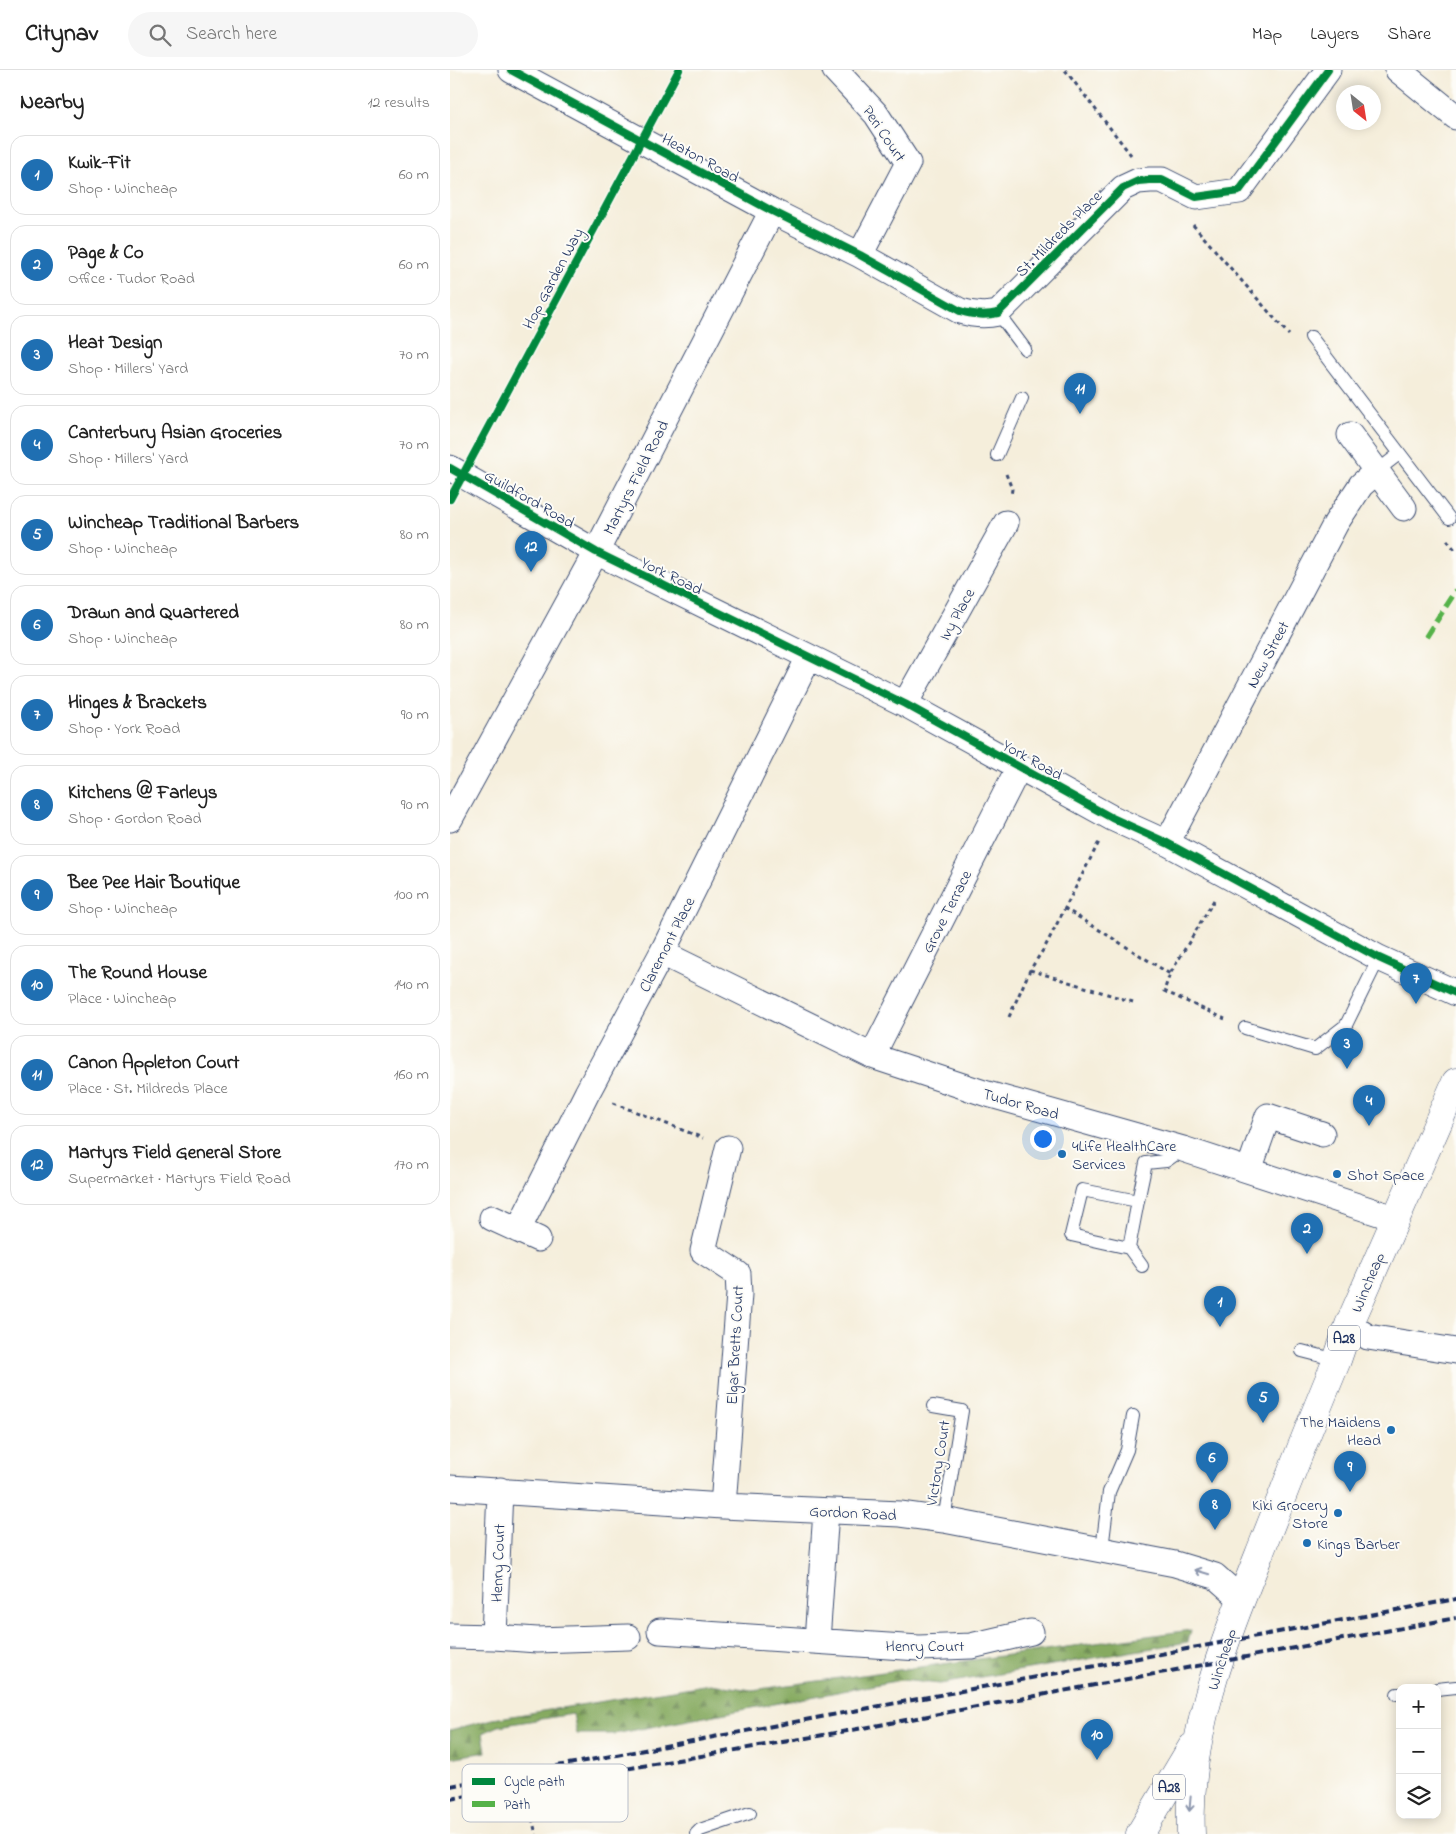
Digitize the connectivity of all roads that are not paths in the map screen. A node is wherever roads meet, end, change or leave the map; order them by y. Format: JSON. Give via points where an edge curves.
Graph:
{"nodes":[{"id":1,"x":511,"y":70,"type":"edge"},
{"id":2,"x":836,"y":70,"type":"edge"},
{"id":3,"x":1328,"y":70,"type":"edge"},
{"id":4,"x":1398,"y":70,"type":"edge"},
{"id":5,"x":1456,"y":117,"type":"edge"},
{"id":6,"x":772,"y":211,"type":"junction"},
{"id":7,"x":860,"y":255,"type":"junction"},
{"id":8,"x":998,"y":313,"type":"junction"},
{"id":9,"x":1311,"y":337,"type":"dead end"},
{"id":10,"x":1025,"y":350,"type":"dead end"},
{"id":11,"x":1022,"y":398,"type":"dead end"},
{"id":12,"x":1350,"y":435,"type":"dead end"},
{"id":13,"x":1399,"y":454,"type":"junction"},
{"id":14,"x":997,"y":455,"type":"dead end"},
{"id":15,"x":450,"y":468,"type":"edge"},
{"id":16,"x":1377,"y":471,"type":"junction"},
{"id":17,"x":1404,"y":508,"type":"dead end"},
{"id":18,"x":1449,"y":518,"type":"dead end"},
{"id":19,"x":1006,"y":523,"type":"dead end"},
{"id":20,"x":596,"y":552,"type":"junction"},
{"id":21,"x":808,"y":657,"type":"junction"},
{"id":22,"x":905,"y":704,"type":"junction"},
{"id":23,"x":1019,"y":767,"type":"junction"},
{"id":24,"x":450,"y":819,"type":"edge"},
{"id":25,"x":1167,"y":843,"type":"junction"},
{"id":26,"x":662,"y":953,"type":"junction"},
{"id":27,"x":1379,"y":958,"type":"junction"},
{"id":28,"x":1456,"y":993,"type":"edge"},
{"id":29,"x":1245,"y":1028,"type":"road end"},
{"id":30,"x":872,"y":1056,"type":"junction"},
{"id":31,"x":1456,"y":1082,"type":"edge"},
{"id":32,"x":1322,"y":1134,"type":"dead end"},
{"id":33,"x":728,"y":1148,"type":"road end"},
{"id":34,"x":1183,"y":1149,"type":"junction"},
{"id":35,"x":1249,"y":1170,"type":"junction"},
{"id":36,"x":1138,"y":1201,"type":"junction"},
{"id":37,"x":492,"y":1218,"type":"dead end"},
{"id":38,"x":1394,"y":1218,"type":"junction"},
{"id":39,"x":1129,"y":1248,"type":"junction"},
{"id":40,"x":1142,"y":1266,"type":"dead end"},
{"id":41,"x":1348,"y":1325,"type":"junction"},
{"id":42,"x":1302,"y":1351,"type":"dead end"},
{"id":43,"x":1456,"y":1351,"type":"edge"},
{"id":44,"x":1337,"y":1360,"type":"junction"},
{"id":45,"x":933,"y":1406,"type":"dead end"},
{"id":46,"x":1134,"y":1416,"type":"dead end"},
{"id":47,"x":450,"y":1488,"type":"edge"},
{"id":48,"x":500,"y":1490,"type":"junction"},
{"id":49,"x":723,"y":1506,"type":"junction"},
{"id":50,"x":826,"y":1511,"type":"junction"},
{"id":51,"x":944,"y":1520,"type":"junction"},
{"id":52,"x":1113,"y":1551,"type":"junction"},
{"id":53,"x":1241,"y":1599,"type":"junction"},
{"id":54,"x":660,"y":1631,"type":"dead end"},
{"id":55,"x":1031,"y":1632,"type":"dead end"},
{"id":56,"x":450,"y":1636,"type":"edge"},
{"id":57,"x":494,"y":1636,"type":"junction"},
{"id":58,"x":628,"y":1637,"type":"dead end"},
{"id":59,"x":817,"y":1641,"type":"junction"},
{"id":60,"x":1456,"y":1687,"type":"edge"},
{"id":61,"x":1441,"y":1689,"type":"edge"},
{"id":62,"x":1197,"y":1740,"type":"junction"},
{"id":63,"x":750,"y":1813,"type":"dead end"},
{"id":64,"x":698,"y":1832,"type":"edge"},
{"id":65,"x":687,"y":1834,"type":"edge"},
{"id":66,"x":1140,"y":1834,"type":"edge"},
{"id":67,"x":1190,"y":1834,"type":"edge"}],
"edges":[{"from":1,"to":6,"type":"street","name":"Heaton Road"},
{"from":2,"to":7,"type":"street","name":"Peri Court","via":[[876,114],[908,163]]},
{"from":3,"to":8,"type":"street","name":"St. Mildreds Place","via":[[1239,191],[1196,197],[1162,180],[1138,181],[1123,188]]},
{"from":4,"to":5,"type":"street"},
{"from":6,"to":7,"type":"street"},
{"from":6,"to":20,"type":"street","name":"Martyrs Field Road"},
{"from":7,"to":8,"type":"street","via":[[960,311],[972,315]]},
{"from":8,"to":10,"type":"lane"},
{"from":9,"to":13,"type":"lane"},
{"from":11,"to":14,"type":"lane"},
{"from":12,"to":16,"type":"street"},
{"from":13,"to":16,"type":"lane"},
{"from":13,"to":18,"type":"lane"},
{"from":15,"to":20,"type":"street","name":"Guildford Road"},
{"from":16,"to":17,"type":"street"},
{"from":16,"to":25,"type":"street","name":"New Street","via":[[1361,485],[1336,523]]},
{"from":19,"to":22,"type":"street","name":"Ivy Place"},
{"from":20,"to":21,"type":"street","name":"York Road"},
{"from":20,"to":24,"type":"street","name":"Martyrs Field Road"},
{"from":21,"to":22,"type":"street","name":"York Road"},
{"from":21,"to":26,"type":"street","name":"Claremont Place"},
{"from":22,"to":23,"type":"street","name":"York Road"},
{"from":23,"to":25,"type":"street","name":"York Road","via":[[1112,818]]},
{"from":23,"to":30,"type":"street","name":"Grove Terrace"},
{"from":25,"to":27,"type":"street","name":"York Road"},
{"from":26,"to":30,"type":"street","name":"Tudor Road"},
{"from":26,"to":37,"type":"street","name":"Claremont Place","via":[[587,1093],[528,1235]]},
{"from":27,"to":28,"type":"street","name":"York Road"},
{"from":27,"to":29,"type":"lane","via":[[1346,1025],[1315,1049]]},
{"from":30,"to":34,"type":"street","name":"Tudor Road","via":[[984,1093]]},
{"from":31,"to":38,"type":"highway","name":"Wincheap","number":"A28"},
{"from":32,"to":35,"type":"street","via":[[1268,1116]]},
{"from":33,"to":49,"type":"street","name":"Elgar Bretts Court","via":[[702,1251],[738,1274]]},
{"from":34,"to":35,"type":"street","name":"Tudor Road"},
{"from":34,"to":36,"type":"lane","via":[[1166,1161],[1146,1163]]},
{"from":35,"to":38,"type":"street","name":"Tudor Road"},
{"from":36,"to":39,"type":"lane"},
{"from":36,"to":39,"type":"lane","via":[[1082,1190],[1071,1235]]},
{"from":38,"to":41,"type":"highway","name":"Wincheap","number":"A28"},
{"from":39,"to":40,"type":"lane"},
{"from":41,"to":43,"type":"street","via":[[1368,1337]]},
{"from":41,"to":44,"type":"highway","name":"Wincheap","number":"A28"},
{"from":42,"to":44,"type":"lane"},
{"from":44,"to":53,"type":"highway","name":"Wincheap","number":"A28"},
{"from":45,"to":51,"type":"lane","name":"Victory Court","via":[[962,1410]]},
{"from":46,"to":52,"type":"lane","via":[[1126,1450],[1109,1492]]},
{"from":47,"to":48,"type":"street","name":"Gordon Road"},
{"from":48,"to":49,"type":"street","name":"Gordon Road"},
{"from":48,"to":57,"type":"street","name":"Henry Court"},
{"from":49,"to":50,"type":"street","name":"Gordon Road"},
{"from":50,"to":51,"type":"street","name":"Gordon Road","via":[[900,1514]]},
{"from":50,"to":59,"type":"street"},
{"from":51,"to":52,"type":"street","name":"Gordon Road"},
{"from":53,"to":52,"type":"street","name":"Gordon Road","one_way":true,"via":[[1215,1576]]},
{"from":53,"to":62,"type":"highway","name":"Wincheap","number":"A28"},
{"from":54,"to":59,"type":"street","name":"Henry Court"},
{"from":55,"to":59,"type":"street","name":"Henry Court","via":[[971,1646],[919,1648]]},
{"from":56,"to":57,"type":"street"},
{"from":57,"to":58,"type":"street","via":[[536,1640]]},
{"from":60,"to":61,"type":"lane"},
{"from":62,"to":66,"type":"highway","name":"Wincheap","number":"A28"},
{"from":62,"to":67,"type":"highway","name":"Wincheap","number":"A28","one_way":true},
{"from":63,"to":64,"type":"lane"},
{"from":64,"to":65,"type":"lane"}]}
